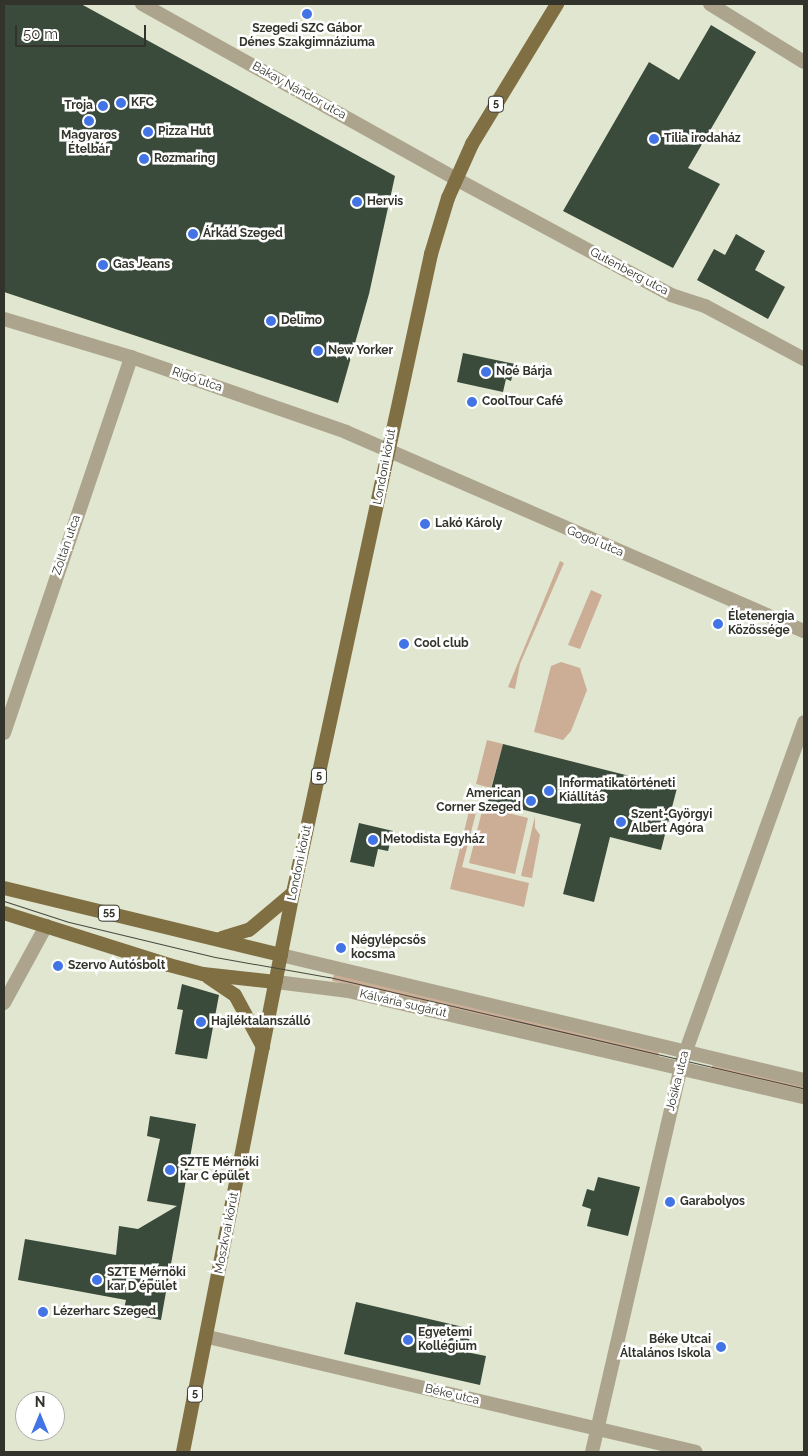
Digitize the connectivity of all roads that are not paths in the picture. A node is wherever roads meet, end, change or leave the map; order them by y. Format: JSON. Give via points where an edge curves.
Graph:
{"nodes":[{"id":1,"x":142,"y":4,"type":"edge"},
{"id":2,"x":557,"y":4,"type":"edge"},
{"id":3,"x":710,"y":4,"type":"edge"},
{"id":4,"x":804,"y":62,"type":"edge"},
{"id":5,"x":456,"y":179,"type":"junction"},
{"id":6,"x":4,"y":319,"type":"edge"},
{"id":7,"x":131,"y":357,"type":"junction"},
{"id":8,"x":804,"y":360,"type":"edge"},
{"id":9,"x":388,"y":450,"type":"junction"},
{"id":10,"x":804,"y":631,"type":"edge"},
{"id":11,"x":804,"y":722,"type":"edge"},
{"id":12,"x":4,"y":733,"type":"edge"},
{"id":13,"x":4,"y":888,"type":"edge"},
{"id":14,"x":293,"y":893,"type":"junction"},
{"id":15,"x":4,"y":912,"type":"edge"},
{"id":16,"x":46,"y":926,"type":"junction"},
{"id":17,"x":214,"y":939,"type":"junction"},
{"id":18,"x":281,"y":955,"type":"junction"},
{"id":19,"x":203,"y":974,"type":"junction"},
{"id":20,"x":276,"y":982,"type":"junction"},
{"id":21,"x":4,"y":1003,"type":"edge"},
{"id":22,"x":263,"y":1047,"type":"junction"},
{"id":23,"x":685,"y":1052,"type":"junction"},
{"id":24,"x":681,"y":1068,"type":"junction"},
{"id":25,"x":804,"y":1080,"type":"edge"},
{"id":26,"x":804,"y":1096,"type":"edge"},
{"id":27,"x":208,"y":1336,"type":"junction"},
{"id":28,"x":598,"y":1429,"type":"junction"},
{"id":29,"x":183,"y":1452,"type":"edge"},
{"id":30,"x":592,"y":1452,"type":"edge"},
{"id":31,"x":696,"y":1452,"type":"edge"}],
"edges":[{"from":1,"to":5,"type":"street","name":"Bakay Nándor utca"},
{"from":2,"to":5,"type":"main road","name":"Londoni körút","number":"5","via":[[472,144]]},
{"from":3,"to":4,"type":"street"},
{"from":5,"to":8,"type":"street","name":"Gutenberg utca","via":[[671,295],[705,306]]},
{"from":5,"to":9,"type":"main road","name":"Londoni körút","number":"5","via":[[431,254]]},
{"from":6,"to":7,"type":"street","name":"Rigó utca"},
{"from":7,"to":9,"type":"street","name":"Rigó utca"},
{"from":7,"to":12,"type":"street","name":"Zoltán utca"},
{"from":9,"to":10,"type":"street","name":"Gogol utca"},
{"from":9,"to":14,"type":"main road","name":"Londoni körút","number":"5"},
{"from":11,"to":23,"type":"street","name":"Jósika utca"},
{"from":13,"to":17,"type":"main road","name":"Kálvária sugárút","number":"55"},
{"from":14,"to":17,"type":"main road","via":[[249,930]]},
{"from":14,"to":18,"type":"main road","name":"Londoni körút","number":"5"},
{"from":15,"to":16,"type":"main road","name":"Kálvária sugárút"},
{"from":16,"to":19,"type":"main road","name":"Kálvária sugárút","via":[[114,950]]},
{"from":16,"to":21,"type":"street"},
{"from":17,"to":18,"type":"main road","name":"Kálvária sugárút","number":"55"},
{"from":18,"to":20,"type":"main road","name":"Moszkvai körút","number":"5"},
{"from":18,"to":23,"type":"street","name":"Kálvária sugárút"},
{"from":19,"to":20,"type":"main road","name":"Kálvária sugárút"},
{"from":19,"to":22,"type":"main road","via":[[235,995]]},
{"from":20,"to":22,"type":"main road","name":"Moszkvai körút","number":"5"},
{"from":20,"to":24,"type":"street","name":"Kálvária sugárút","via":[[348,991]]},
{"from":22,"to":27,"type":"main road","name":"Moszkvai körút","number":"5"},
{"from":23,"to":24,"type":"street","name":"Jósika utca"},
{"from":23,"to":25,"type":"street","name":"Kálvária sugárút"},
{"from":24,"to":26,"type":"street","name":"Kálvária sugárút"},
{"from":24,"to":28,"type":"street","name":"Jósika utca"},
{"from":27,"to":28,"type":"street","name":"Béke utca"},
{"from":27,"to":29,"type":"main road","name":"Moszkvai körút","number":"5"},
{"from":28,"to":30,"type":"street","name":"Jósika utca"},
{"from":28,"to":31,"type":"street","name":"Béke utca"}]}
